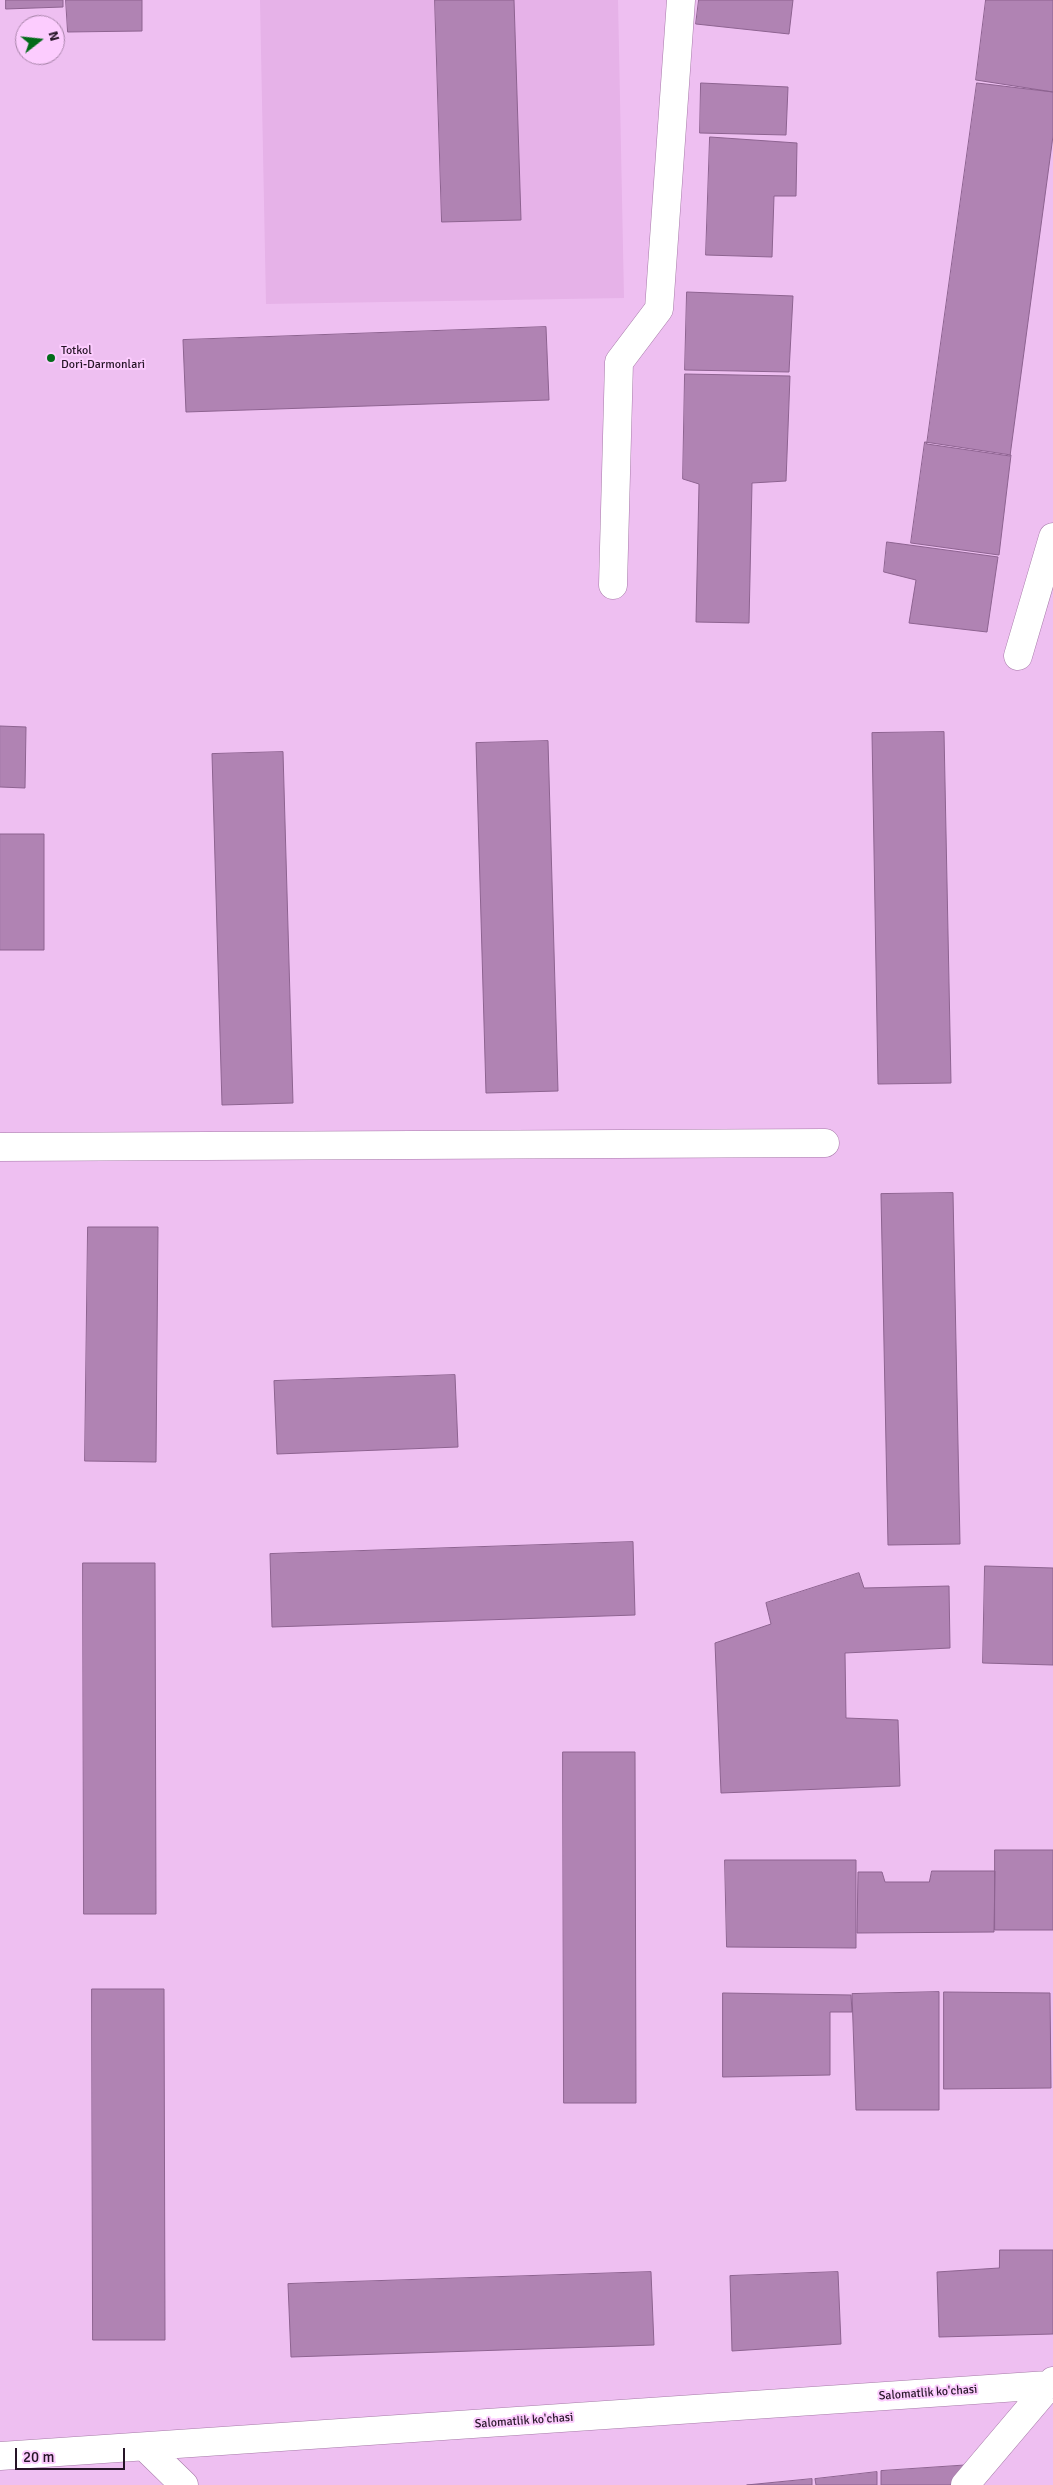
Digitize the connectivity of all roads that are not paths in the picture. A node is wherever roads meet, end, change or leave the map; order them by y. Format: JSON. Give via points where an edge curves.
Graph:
{"nodes":[{"id":1,"x":681,"y":0,"type":"edge"},
{"id":2,"x":1053,"y":537,"type":"edge"},
{"id":3,"x":612,"y":585,"type":"dead end"},
{"id":4,"x":1018,"y":656,"type":"dead end"},
{"id":5,"x":825,"y":1143,"type":"dead end"},
{"id":6,"x":0,"y":1146,"type":"edge"},
{"id":7,"x":1051,"y":2383,"type":"edge"},
{"id":8,"x":145,"y":2447,"type":"junction"},
{"id":9,"x":0,"y":2456,"type":"edge"},
{"id":10,"x":184,"y":2485,"type":"edge"},
{"id":11,"x":965,"y":2485,"type":"edge"}],
"edges":[{"from":1,"to":3,"type":"street","via":[[660,309],[619,362]]},
{"from":2,"to":4,"type":"street"},
{"from":5,"to":6,"type":"street"},
{"from":7,"to":8,"type":"street","name":"Salomatlik ko'chasi"},
{"from":7,"to":11,"type":"street"},
{"from":8,"to":9,"type":"street","name":"Salomatlik ko'chasi"},
{"from":8,"to":10,"type":"street"}]}
